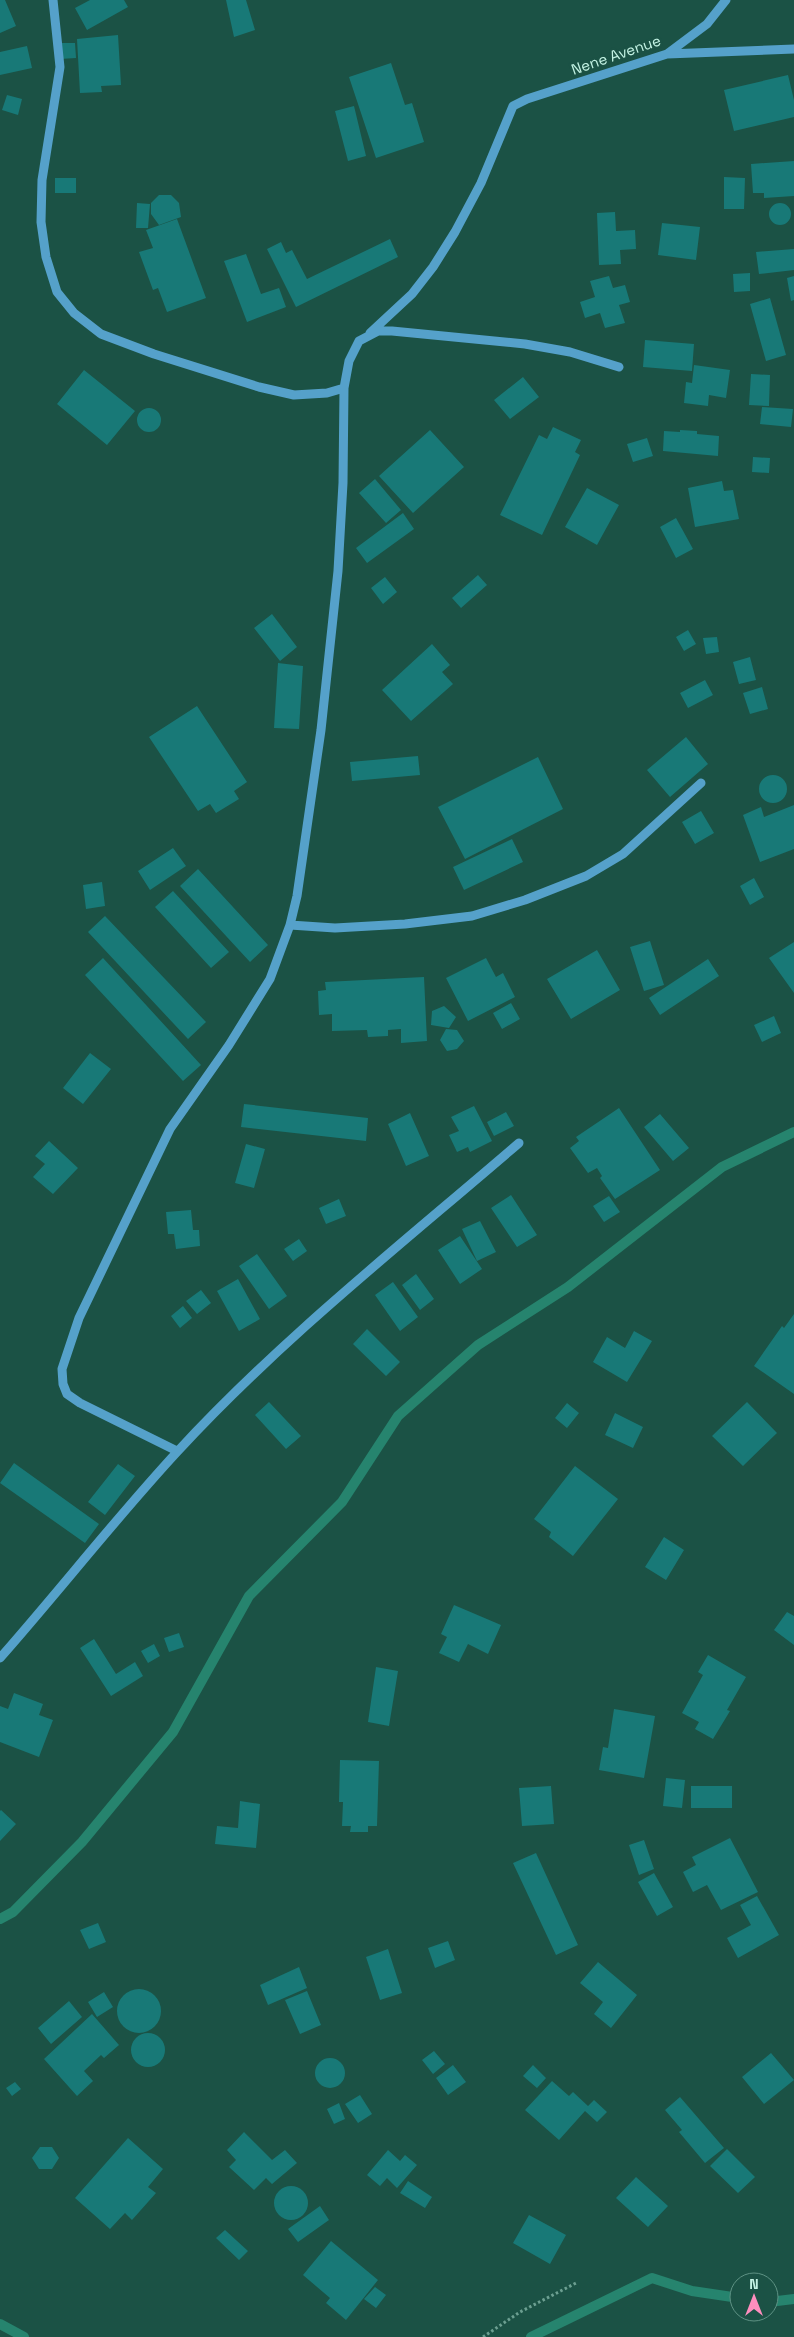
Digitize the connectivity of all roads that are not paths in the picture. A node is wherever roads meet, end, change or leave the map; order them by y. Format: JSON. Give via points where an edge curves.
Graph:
{"nodes":[{"id":1,"x":53,"y":0,"type":"edge"},
{"id":2,"x":726,"y":0,"type":"edge"},
{"id":3,"x":794,"y":49,"type":"edge"},
{"id":4,"x":667,"y":54,"type":"junction"},
{"id":5,"x":369,"y":334,"type":"junction"},
{"id":6,"x":619,"y":367,"type":"dead end"},
{"id":7,"x":344,"y":388,"type":"junction"},
{"id":8,"x":701,"y":783,"type":"dead end"},
{"id":9,"x":290,"y":925,"type":"junction"},
{"id":10,"x":519,"y":1143,"type":"dead end"},
{"id":11,"x":177,"y":1451,"type":"junction"},
{"id":12,"x":0,"y":1658,"type":"edge"}],
"edges":[{"from":1,"to":7,"type":"street","via":[[60,66],[42,180],[41,222],[46,257],[57,292],[74,313],[100,334],[154,354],[294,395],[327,393]]},
{"from":2,"to":4,"type":"street","name":"Nene Avenue","via":[[706,24]]},
{"from":3,"to":4,"type":"street"},
{"from":4,"to":5,"type":"street","name":"Nene Avenue","via":[[513,106],[481,183],[433,267],[412,294]]},
{"from":5,"to":6,"type":"street","via":[[392,331],[525,344],[570,352]]},
{"from":5,"to":7,"type":"street","via":[[352,352]]},
{"from":7,"to":9,"type":"street","via":[[338,571],[320,730]]},
{"from":8,"to":9,"type":"street","via":[[623,854],[586,876],[525,900],[472,916],[405,924],[335,928]]},
{"from":9,"to":11,"type":"street","via":[[270,979],[170,1129],[79,1318],[62,1369],[62,1384],[67,1394]]},
{"from":10,"to":11,"type":"street","via":[[288,1343]]},
{"from":11,"to":12,"type":"street"}]}
